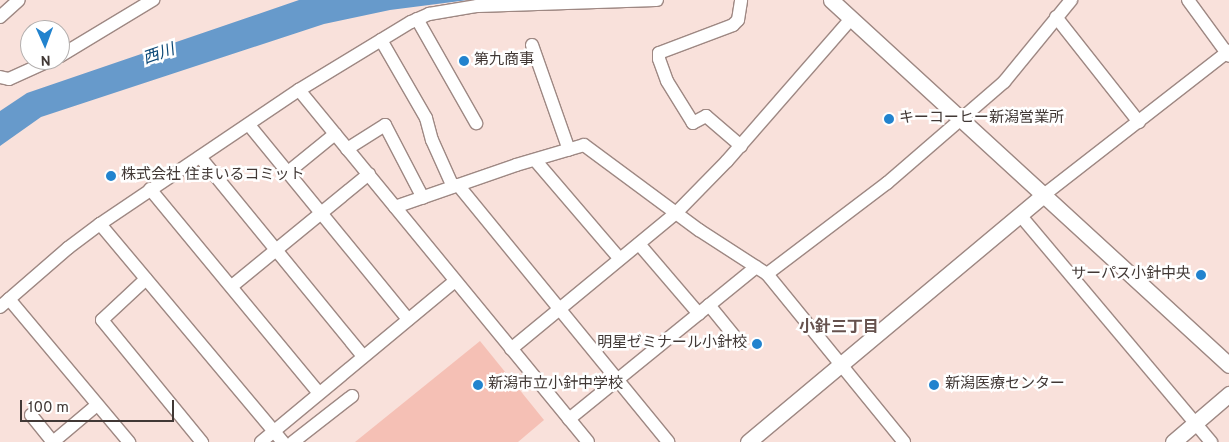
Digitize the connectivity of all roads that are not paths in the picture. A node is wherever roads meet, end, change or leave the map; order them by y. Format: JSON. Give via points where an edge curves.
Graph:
{"nodes":[{"id":1,"x":19,"y":0,"type":"edge"},
{"id":2,"x":153,"y":0,"type":"edge"},
{"id":3,"x":657,"y":0,"type":"edge"},
{"id":4,"x":741,"y":0,"type":"edge"},
{"id":5,"x":831,"y":0,"type":"edge"},
{"id":6,"x":1071,"y":0,"type":"edge"},
{"id":7,"x":1188,"y":0,"type":"edge"},
{"id":8,"x":0,"y":17,"type":"edge"},
{"id":9,"x":1056,"y":17,"type":"junction"},
{"id":10,"x":851,"y":18,"type":"junction"},
{"id":11,"x":417,"y":19,"type":"junction"},
{"id":12,"x":381,"y":40,"type":"junction"},
{"id":13,"x":532,"y":45,"type":"dead end"},
{"id":14,"x":70,"y":50,"type":"edge"},
{"id":15,"x":1228,"y":53,"type":"edge"},
{"id":16,"x":29,"y":70,"type":"edge"},
{"id":17,"x":0,"y":77,"type":"edge"},
{"id":18,"x":299,"y":90,"type":"junction"},
{"id":19,"x":961,"y":118,"type":"junction"},
{"id":20,"x":1139,"y":122,"type":"junction"},
{"id":21,"x":476,"y":123,"type":"dead end"},
{"id":22,"x":249,"y":125,"type":"junction"},
{"id":23,"x":334,"y":134,"type":"junction"},
{"id":24,"x":740,"y":146,"type":"junction"},
{"id":25,"x":347,"y":149,"type":"junction"},
{"id":26,"x":569,"y":150,"type":"junction"},
{"id":27,"x":200,"y":157,"type":"junction"},
{"id":28,"x":535,"y":160,"type":"junction"},
{"id":29,"x":287,"y":173,"type":"junction"},
{"id":30,"x":369,"y":174,"type":"junction"},
{"id":31,"x":456,"y":186,"type":"junction"},
{"id":32,"x":150,"y":189,"type":"junction"},
{"id":33,"x":1045,"y":194,"type":"junction"},
{"id":34,"x":423,"y":198,"type":"junction"},
{"id":35,"x":395,"y":207,"type":"junction"},
{"id":36,"x":676,"y":213,"type":"junction"},
{"id":37,"x":322,"y":214,"type":"junction"},
{"id":38,"x":1020,"y":214,"type":"junction"},
{"id":39,"x":100,"y":224,"type":"junction"},
{"id":40,"x":639,"y":244,"type":"junction"},
{"id":41,"x":277,"y":251,"type":"junction"},
{"id":42,"x":620,"y":259,"type":"junction"},
{"id":43,"x":756,"y":267,"type":"junction"},
{"id":44,"x":767,"y":274,"type":"junction"},
{"id":45,"x":146,"y":280,"type":"junction"},
{"id":46,"x":455,"y":281,"type":"junction"},
{"id":47,"x":232,"y":286,"type":"junction"},
{"id":48,"x":5,"y":303,"type":"edge"},
{"id":49,"x":560,"y":310,"type":"junction"},
{"id":50,"x":704,"y":310,"type":"junction"},
{"id":51,"x":408,"y":319,"type":"junction"},
{"id":52,"x":740,"y":343,"type":"dead end"},
{"id":53,"x":511,"y":349,"type":"junction"},
{"id":54,"x":363,"y":356,"type":"junction"},
{"id":55,"x":843,"y":364,"type":"junction"},
{"id":56,"x":1229,"y":365,"type":"edge"},
{"id":57,"x":617,"y":380,"type":"junction"},
{"id":58,"x":319,"y":393,"type":"junction"},
{"id":59,"x":1229,"y":394,"type":"edge"},
{"id":60,"x":352,"y":396,"type":"dead end"},
{"id":61,"x":97,"y":405,"type":"junction"},
{"id":62,"x":30,"y":415,"type":"dead end"},
{"id":63,"x":569,"y":419,"type":"junction"},
{"id":64,"x":1195,"y":424,"type":"junction"},
{"id":65,"x":274,"y":431,"type":"junction"},
{"id":66,"x":129,"y":442,"type":"edge"},
{"id":67,"x":202,"y":442,"type":"edge"},
{"id":68,"x":261,"y":442,"type":"edge"},
{"id":69,"x":283,"y":442,"type":"edge"},
{"id":70,"x":293,"y":442,"type":"edge"},
{"id":71,"x":588,"y":442,"type":"edge"},
{"id":72,"x":668,"y":442,"type":"edge"},
{"id":73,"x":748,"y":442,"type":"edge"},
{"id":74,"x":904,"y":442,"type":"edge"},
{"id":75,"x":1173,"y":442,"type":"edge"},
{"id":76,"x":1211,"y":442,"type":"edge"}],
"edges":[{"from":1,"to":8,"type":"street"},
{"from":2,"to":14,"type":"street"},
{"from":3,"to":11,"type":"street","via":[[477,6],[449,9]]},
{"from":4,"to":24,"type":"street","via":[[738,20],[733,25],[660,53],[659,59],[667,81],[693,124],[706,116]]},
{"from":5,"to":10,"type":"street"},
{"from":6,"to":9,"type":"street"},
{"from":7,"to":15,"type":"street"},
{"from":9,"to":19,"type":"street","via":[[1004,82]]},
{"from":9,"to":20,"type":"street"},
{"from":10,"to":19,"type":"street"},
{"from":10,"to":24,"type":"street"},
{"from":11,"to":12,"type":"street"},
{"from":11,"to":21,"type":"street"},
{"from":12,"to":18,"type":"street"},
{"from":12,"to":31,"type":"street","via":[[426,118],[432,140]]},
{"from":13,"to":26,"type":"street"},
{"from":15,"to":20,"type":"street"},
{"from":16,"to":17,"type":"street","via":[[9,79]]},
{"from":18,"to":22,"type":"street"},
{"from":18,"to":23,"type":"street"},
{"from":19,"to":33,"type":"street"},
{"from":19,"to":44,"type":"street","via":[[888,183]]},
{"from":20,"to":33,"type":"street"},
{"from":22,"to":27,"type":"street"},
{"from":22,"to":29,"type":"street"},
{"from":23,"to":25,"type":"street"},
{"from":23,"to":29,"type":"street"},
{"from":24,"to":36,"type":"street"},
{"from":25,"to":30,"type":"street"},
{"from":25,"to":34,"type":"street","via":[[385,125]]},
{"from":26,"to":28,"type":"street"},
{"from":26,"to":36,"type":"street","via":[[584,146]]},
{"from":27,"to":32,"type":"street"},
{"from":27,"to":41,"type":"street"},
{"from":28,"to":31,"type":"street"},
{"from":28,"to":42,"type":"street"},
{"from":29,"to":37,"type":"street"},
{"from":30,"to":35,"type":"street"},
{"from":30,"to":37,"type":"street"},
{"from":31,"to":34,"type":"street"},
{"from":31,"to":49,"type":"street"},
{"from":32,"to":39,"type":"street"},
{"from":32,"to":47,"type":"street"},
{"from":33,"to":38,"type":"street"},
{"from":33,"to":56,"type":"street"},
{"from":34,"to":35,"type":"street"},
{"from":35,"to":46,"type":"street"},
{"from":36,"to":40,"type":"street"},
{"from":36,"to":43,"type":"street"},
{"from":37,"to":41,"type":"street"},
{"from":37,"to":51,"type":"street"},
{"from":38,"to":55,"type":"street"},
{"from":38,"to":64,"type":"street"},
{"from":39,"to":45,"type":"street"},
{"from":39,"to":48,"type":"street"},
{"from":40,"to":42,"type":"street"},
{"from":40,"to":50,"type":"street"},
{"from":41,"to":47,"type":"street"},
{"from":41,"to":54,"type":"street"},
{"from":42,"to":49,"type":"street"},
{"from":43,"to":44,"type":"street"},
{"from":43,"to":50,"type":"street"},
{"from":44,"to":55,"type":"street"},
{"from":45,"to":65,"type":"street"},
{"from":45,"to":67,"type":"street","via":[[102,320]]},
{"from":46,"to":51,"type":"street"},
{"from":46,"to":53,"type":"street"},
{"from":47,"to":58,"type":"street"},
{"from":48,"to":61,"type":"street"},
{"from":49,"to":53,"type":"street"},
{"from":49,"to":57,"type":"street"},
{"from":50,"to":52,"type":"street"},
{"from":50,"to":57,"type":"street"},
{"from":51,"to":54,"type":"street"},
{"from":53,"to":63,"type":"street"},
{"from":54,"to":58,"type":"street"},
{"from":55,"to":73,"type":"street"},
{"from":55,"to":74,"type":"street"},
{"from":57,"to":63,"type":"street"},
{"from":57,"to":72,"type":"street"},
{"from":58,"to":65,"type":"street"},
{"from":59,"to":64,"type":"street"},
{"from":60,"to":70,"type":"street"},
{"from":61,"to":62,"type":"street","via":[[53,442]]},
{"from":61,"to":66,"type":"street"},
{"from":63,"to":71,"type":"street"},
{"from":64,"to":75,"type":"street"},
{"from":64,"to":76,"type":"street"},
{"from":65,"to":68,"type":"street"},
{"from":65,"to":69,"type":"street"}]}
